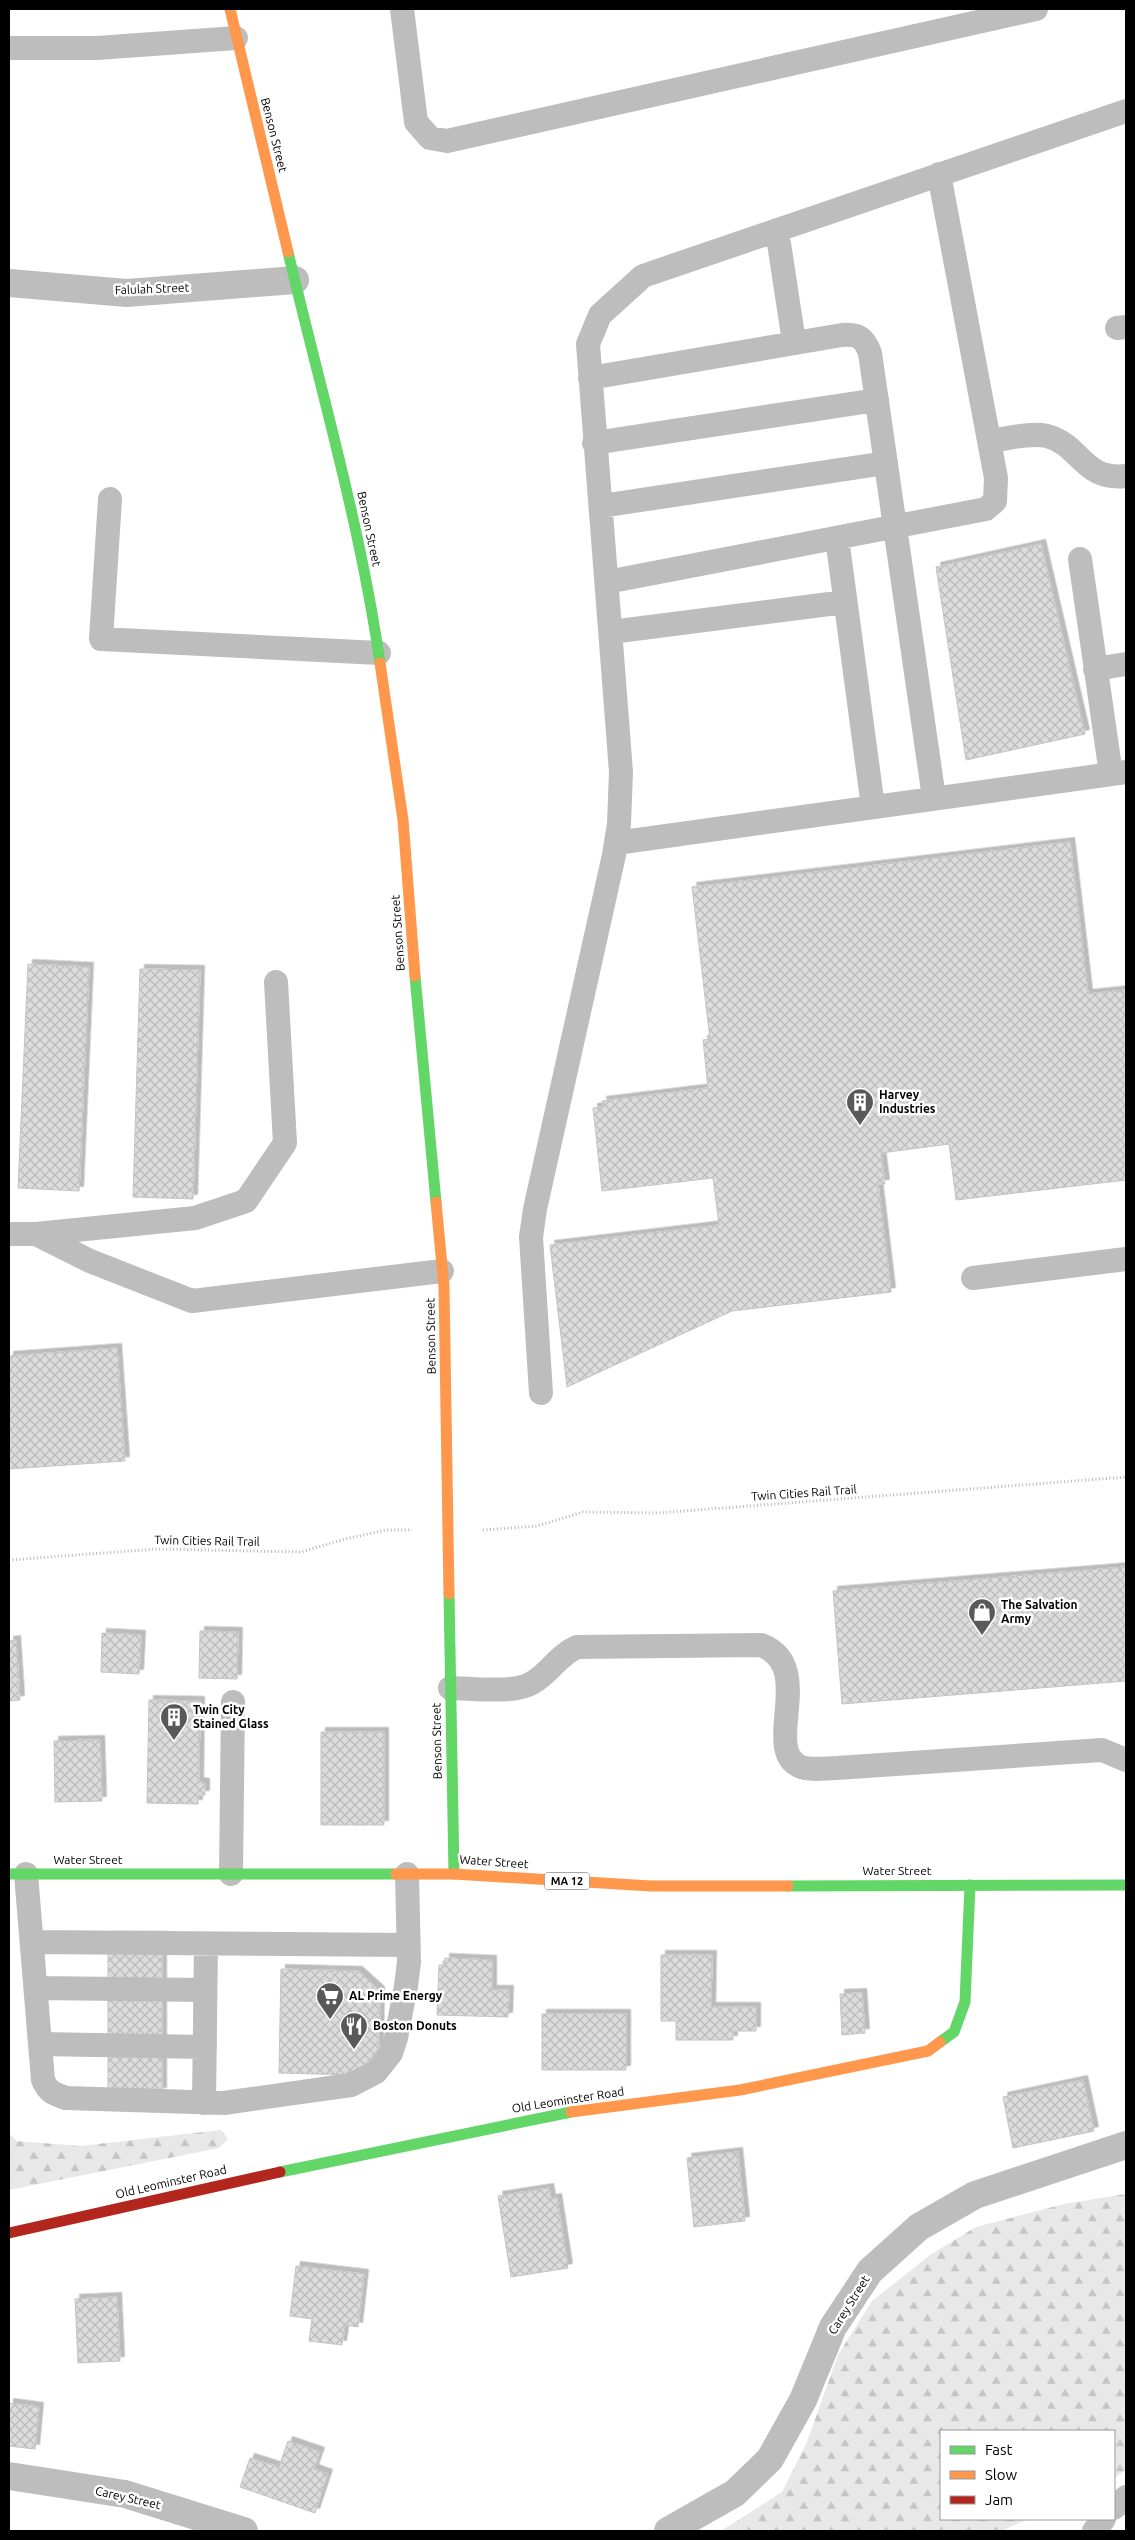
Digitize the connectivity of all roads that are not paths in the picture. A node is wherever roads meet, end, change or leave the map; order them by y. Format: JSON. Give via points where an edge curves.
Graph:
{"nodes":[{"id":1,"x":230,"y":9,"type":"edge"},
{"id":2,"x":402,"y":9,"type":"edge"},
{"id":3,"x":1036,"y":9,"type":"edge"},
{"id":4,"x":236,"y":38,"type":"junction"},
{"id":5,"x":9,"y":48,"type":"edge"},
{"id":6,"x":1126,"y":111,"type":"edge"},
{"id":7,"x":939,"y":174,"type":"junction"},
{"id":8,"x":777,"y":230,"type":"junction"},
{"id":9,"x":295,"y":280,"type":"junction"},
{"id":10,"x":9,"y":283,"type":"edge"},
{"id":11,"x":794,"y":342,"type":"junction"},
{"id":12,"x":590,"y":378,"type":"junction"},
{"id":13,"x":877,"y":400,"type":"junction"},
{"id":14,"x":989,"y":441,"type":"junction"},
{"id":15,"x":594,"y":443,"type":"junction"},
{"id":16,"x":886,"y":463,"type":"junction"},
{"id":17,"x":1126,"y":476,"type":"edge"},
{"id":18,"x":110,"y":499,"type":"dead end"},
{"id":19,"x":601,"y":506,"type":"junction"},
{"id":20,"x":896,"y":526,"type":"junction"},
{"id":21,"x":837,"y":538,"type":"junction"},
{"id":22,"x":1080,"y":559,"type":"dead end"},
{"id":23,"x":607,"y":582,"type":"junction"},
{"id":24,"x":845,"y":602,"type":"junction"},
{"id":25,"x":611,"y":632,"type":"junction"},
{"id":26,"x":379,"y":653,"type":"junction"},
{"id":27,"x":1126,"y":664,"type":"edge"},
{"id":28,"x":1095,"y":669,"type":"junction"},
{"id":29,"x":1118,"y":773,"type":"edge"},
{"id":30,"x":934,"y":798,"type":"junction"},
{"id":31,"x":873,"y":807,"type":"junction"},
{"id":32,"x":616,"y":843,"type":"junction"},
{"id":33,"x":276,"y":982,"type":"dead end"},
{"id":34,"x":9,"y":1234,"type":"edge"},
{"id":35,"x":36,"y":1234,"type":"junction"},
{"id":36,"x":1126,"y":1259,"type":"edge"},
{"id":37,"x":442,"y":1271,"type":"junction"},
{"id":38,"x":973,"y":1278,"type":"dead end"},
{"id":39,"x":541,"y":1394,"type":"dead end"},
{"id":40,"x":450,"y":1688,"type":"junction"},
{"id":41,"x":233,"y":1702,"type":"dead end"},
{"id":42,"x":1126,"y":1760,"type":"edge"},
{"id":43,"x":18,"y":1874,"type":"edge"},
{"id":44,"x":231,"y":1874,"type":"junction"},
{"id":45,"x":407,"y":1874,"type":"junction"},
{"id":46,"x":454,"y":1874,"type":"junction"},
{"id":47,"x":970,"y":1885,"type":"junction"},
{"id":48,"x":1126,"y":1885,"type":"edge"},
{"id":49,"x":32,"y":1942,"type":"junction"},
{"id":50,"x":206,"y":1944,"type":"junction"},
{"id":51,"x":408,"y":1945,"type":"junction"},
{"id":52,"x":36,"y":1988,"type":"junction"},
{"id":53,"x":205,"y":1990,"type":"junction"},
{"id":54,"x":40,"y":2044,"type":"junction"},
{"id":55,"x":205,"y":2048,"type":"junction"},
{"id":56,"x":204,"y":2102,"type":"junction"},
{"id":57,"x":1126,"y":2145,"type":"edge"},
{"id":58,"x":9,"y":2233,"type":"edge"},
{"id":59,"x":9,"y":2476,"type":"edge"},
{"id":60,"x":1126,"y":2497,"type":"edge"},
{"id":61,"x":1115,"y":2507,"type":"edge"},
{"id":62,"x":1103,"y":2520,"type":"edge"},
{"id":63,"x":244,"y":2531,"type":"edge"},
{"id":64,"x":668,"y":2531,"type":"edge"},
{"id":65,"x":1094,"y":2531,"type":"edge"}],
"edges":[{"from":1,"to":4,"type":"main road","name":"Benson Street"},
{"from":2,"to":3,"type":"lane","via":[[416,122],[430,138],[447,141]]},
{"from":4,"to":5,"type":"lane","via":[[97,48]]},
{"from":4,"to":9,"type":"main road","name":"Benson Street"},
{"from":6,"to":7,"type":"lane"},
{"from":7,"to":8,"type":"lane"},
{"from":7,"to":14,"type":"lane"},
{"from":8,"to":11,"type":"lane"},
{"from":8,"to":12,"type":"lane","via":[[643,276],[600,315],[588,344]]},
{"from":9,"to":10,"type":"street","name":"Falulah Street","via":[[127,293]]},
{"from":9,"to":26,"type":"main road","name":"Benson Street","via":[[336,441]]},
{"from":11,"to":12,"type":"lane"},
{"from":11,"to":13,"type":"lane","via":[[857,334],[866,341],[870,353]]},
{"from":12,"to":15,"type":"lane"},
{"from":13,"to":15,"type":"lane"},
{"from":13,"to":16,"type":"lane"},
{"from":14,"to":17,"type":"lane","via":[[1048,436],[1066,446],[1095,473],[1112,478]]},
{"from":14,"to":20,"type":"lane","via":[[996,478],[995,501],[986,509]]},
{"from":15,"to":19,"type":"lane"},
{"from":16,"to":19,"type":"lane"},
{"from":16,"to":20,"type":"lane"},
{"from":18,"to":26,"type":"lane","via":[[101,639]]},
{"from":19,"to":23,"type":"lane"},
{"from":20,"to":21,"type":"lane"},
{"from":20,"to":30,"type":"lane"},
{"from":21,"to":23,"type":"lane"},
{"from":21,"to":24,"type":"lane"},
{"from":22,"to":28,"type":"lane"},
{"from":23,"to":25,"type":"lane"},
{"from":24,"to":25,"type":"lane"},
{"from":24,"to":31,"type":"lane"},
{"from":25,"to":32,"type":"lane","via":[[621,772]]},
{"from":26,"to":37,"type":"main road","name":"Benson Street","via":[[403,820],[420,1047]]},
{"from":27,"to":28,"type":"lane"},
{"from":28,"to":29,"type":"lane"},
{"from":29,"to":30,"type":"lane"},
{"from":30,"to":31,"type":"lane"},
{"from":31,"to":32,"type":"lane"},
{"from":32,"to":39,"type":"lane","via":[[534,1209],[531,1237]]},
{"from":33,"to":35,"type":"lane","via":[[285,1143],[246,1201],[195,1218]]},
{"from":34,"to":35,"type":"lane"},
{"from":35,"to":37,"type":"lane","via":[[90,1261],[192,1301]]},
{"from":36,"to":38,"type":"lane"},
{"from":37,"to":40,"type":"main road","name":"Benson Street"},
{"from":40,"to":42,"type":"lane","via":[[523,1687],[577,1647],[761,1645],[778,1654],[787,1669],[786,1748],[793,1762],[799,1766],[837,1768],[1102,1750]]},
{"from":40,"to":46,"type":"main road","name":"Benson Street"},
{"from":41,"to":44,"type":"lane"},
{"from":43,"to":44,"type":"main road","name":"Water Street","number":"MA 12"},
{"from":43,"to":49,"type":"lane"},
{"from":44,"to":45,"type":"main road","name":"Water Street","number":"MA 12"},
{"from":45,"to":46,"type":"main road","name":"Water Street","number":"MA 12"},
{"from":45,"to":51,"type":"lane"},
{"from":46,"to":47,"type":"main road","name":"Water Street","number":"MA 12","via":[[651,1886]]},
{"from":47,"to":48,"type":"main road","name":"Water Street","number":"MA 12"},
{"from":47,"to":58,"type":"main road","name":"Old Leominster Road","via":[[965,2002],[954,2032],[928,2051],[740,2090],[555,2114]]},
{"from":49,"to":50,"type":"lane"},
{"from":49,"to":52,"type":"lane"},
{"from":50,"to":51,"type":"lane"},
{"from":50,"to":53,"type":"lane"},
{"from":51,"to":56,"type":"lane","via":[[409,1962],[396,2038],[388,2059],[376,2072],[351,2086],[249,2101]]},
{"from":52,"to":53,"type":"lane"},
{"from":52,"to":54,"type":"lane"},
{"from":53,"to":55,"type":"lane"},
{"from":54,"to":55,"type":"lane"},
{"from":54,"to":56,"type":"lane","via":[[46,2089],[66,2098]]},
{"from":55,"to":56,"type":"lane"},
{"from":57,"to":64,"type":"street","name":"Carey Street","via":[[975,2196],[919,2227],[870,2271],[833,2327],[803,2400],[770,2459],[735,2493]]},
{"from":59,"to":63,"type":"street","name":"Carey Street","via":[[125,2494]]},
{"from":60,"to":61,"type":"lane"},
{"from":62,"to":65,"type":"lane"}]}
